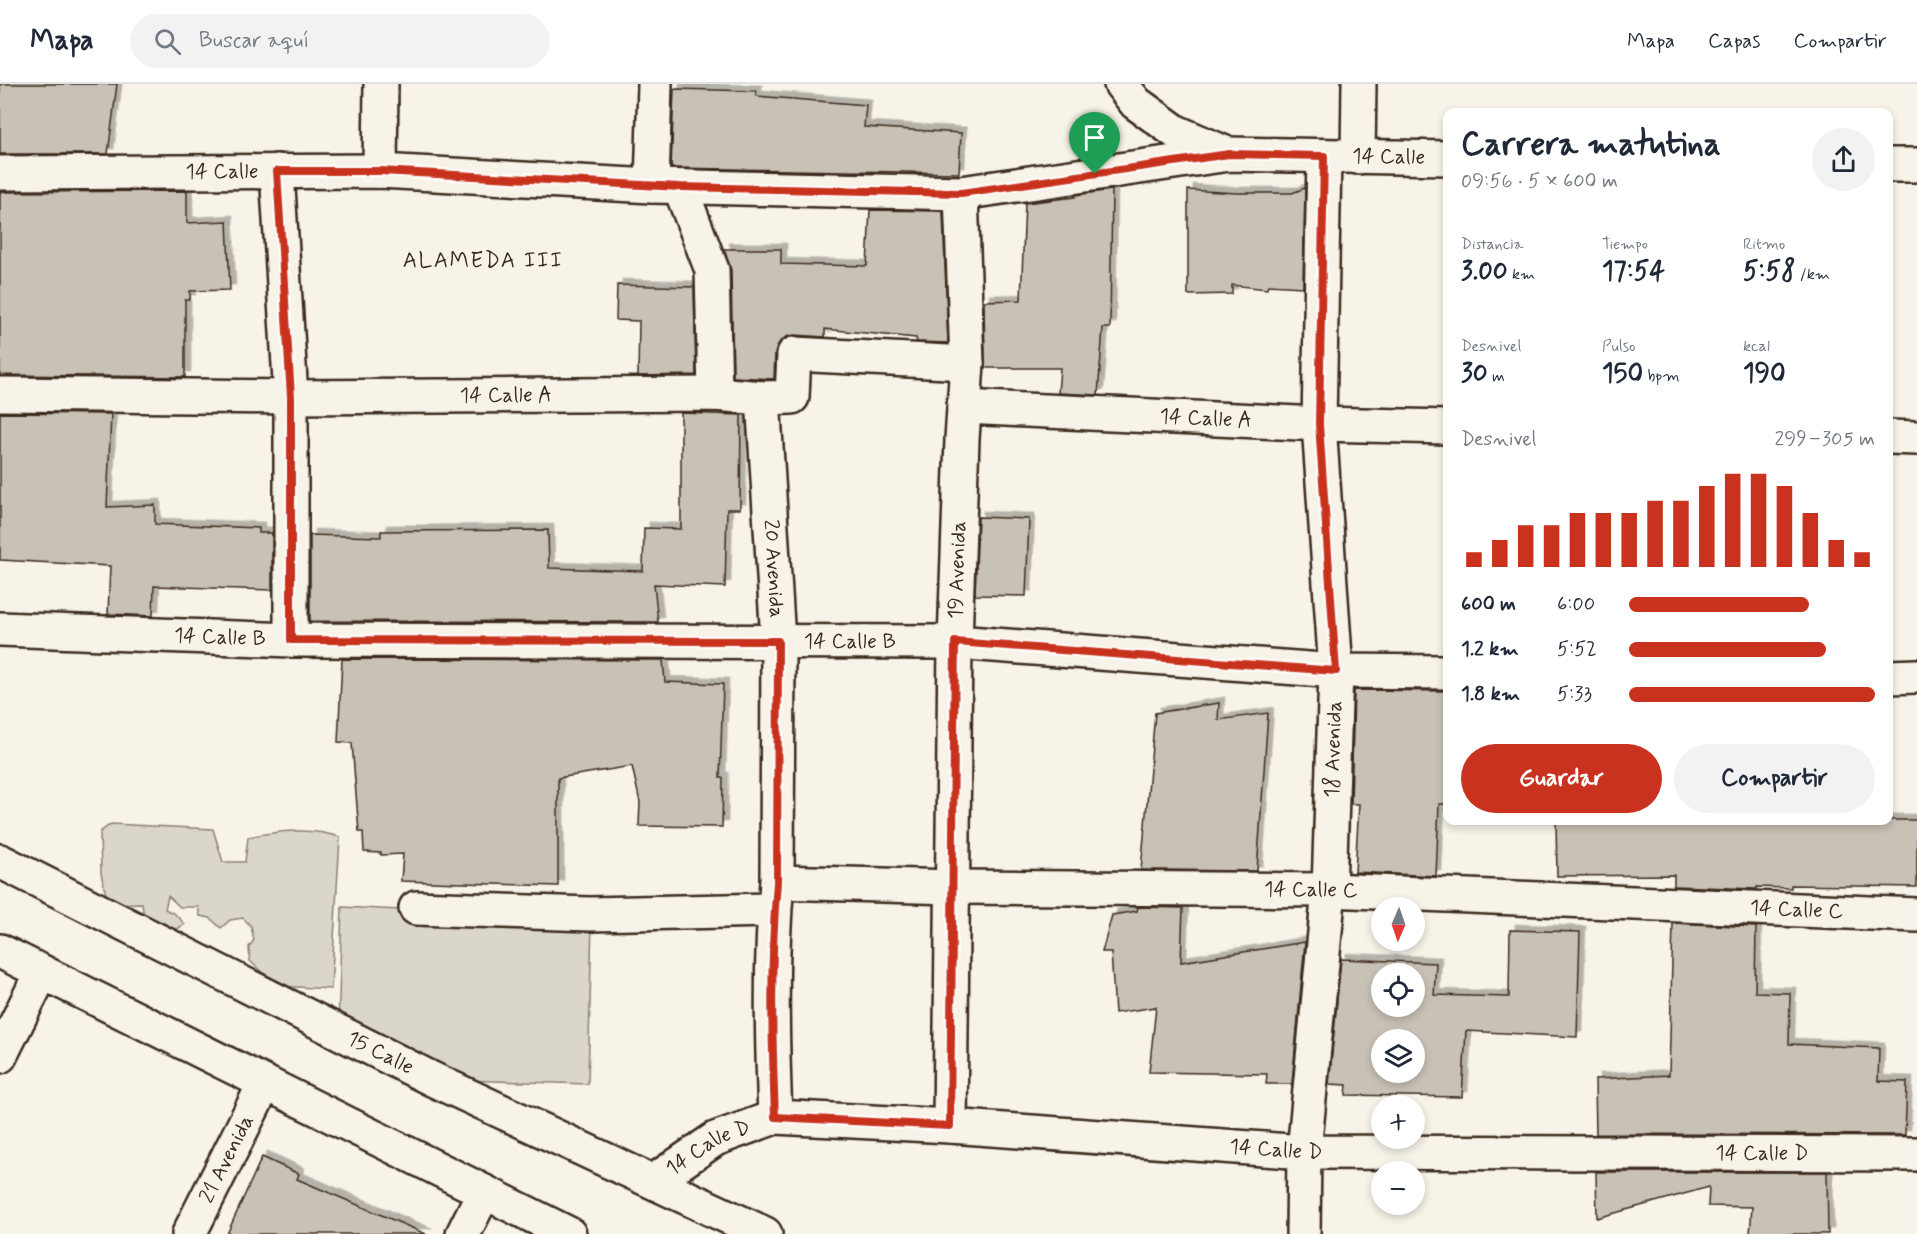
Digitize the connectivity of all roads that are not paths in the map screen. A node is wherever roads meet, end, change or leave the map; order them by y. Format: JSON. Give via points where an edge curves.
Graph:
{"nodes":[{"id":1,"x":381,"y":84,"type":"edge"},
{"id":2,"x":655,"y":84,"type":"edge"},
{"id":3,"x":1121,"y":84,"type":"edge"},
{"id":4,"x":1359,"y":84,"type":"edge"},
{"id":5,"x":1229,"y":154,"type":"junction"},
{"id":6,"x":1324,"y":156,"type":"junction"},
{"id":7,"x":1358,"y":157,"type":"junction"},
{"id":8,"x":1443,"y":158,"type":"edge"},
{"id":9,"x":1893,"y":165,"type":"edge"},
{"id":10,"x":1917,"y":165,"type":"edge"},
{"id":11,"x":277,"y":171,"type":"junction"},
{"id":12,"x":380,"y":171,"type":"junction"},
{"id":13,"x":0,"y":173,"type":"edge"},
{"id":14,"x":666,"y":186,"type":"junction"},
{"id":15,"x":961,"y":193,"type":"junction"},
{"id":16,"x":967,"y":363,"type":"junction"},
{"id":17,"x":0,"y":394,"type":"edge"},
{"id":18,"x":715,"y":394,"type":"junction"},
{"id":19,"x":291,"y":397,"type":"junction"},
{"id":20,"x":763,"y":398,"type":"junction"},
{"id":21,"x":964,"y":407,"type":"junction"},
{"id":22,"x":1319,"y":424,"type":"junction"},
{"id":23,"x":1443,"y":427,"type":"edge"},
{"id":24,"x":1893,"y":437,"type":"edge"},
{"id":25,"x":1917,"y":438,"type":"edge"},
{"id":26,"x":0,"y":629,"type":"edge"},
{"id":27,"x":291,"y":640,"type":"junction"},
{"id":28,"x":778,"y":641,"type":"junction"},
{"id":29,"x":955,"y":642,"type":"junction"},
{"id":30,"x":1336,"y":671,"type":"junction"},
{"id":31,"x":1443,"y":672,"type":"edge"},
{"id":32,"x":1893,"y":676,"type":"edge"},
{"id":33,"x":1917,"y":676,"type":"edge"},
{"id":34,"x":0,"y":861,"type":"edge"},
{"id":35,"x":953,"y":887,"type":"junction"},
{"id":36,"x":1329,"y":890,"type":"junction"},
{"id":37,"x":776,"y":896,"type":"junction"},
{"id":38,"x":416,"y":908,"type":"dead end"},
{"id":39,"x":1917,"y":915,"type":"edge"},
{"id":40,"x":0,"y":951,"type":"edge"},
{"id":41,"x":42,"y":972,"type":"junction"},
{"id":42,"x":0,"y":1056,"type":"edge"},
{"id":43,"x":265,"y":1083,"type":"junction"},
{"id":44,"x":775,"y":1117,"type":"junction"},
{"id":45,"x":950,"y":1126,"type":"junction"},
{"id":46,"x":1304,"y":1152,"type":"junction"},
{"id":47,"x":1917,"y":1155,"type":"edge"},
{"id":48,"x":654,"y":1181,"type":"junction"},
{"id":49,"x":484,"y":1192,"type":"junction"},
{"id":50,"x":189,"y":1234,"type":"edge"},
{"id":51,"x":463,"y":1234,"type":"edge"},
{"id":52,"x":568,"y":1234,"type":"edge"},
{"id":53,"x":765,"y":1234,"type":"edge"},
{"id":54,"x":1303,"y":1234,"type":"edge"}],
"edges":[{"from":1,"to":12,"type":"street"},
{"from":2,"to":14,"type":"street"},
{"from":3,"to":5,"type":"street","via":[[1136,103],[1176,132]]},
{"from":4,"to":7,"type":"street"},
{"from":5,"to":6,"type":"street","name":"14 Calle"},
{"from":5,"to":15,"type":"street","name":"14 Calle"},
{"from":6,"to":7,"type":"street","name":"14 Calle"},
{"from":6,"to":22,"type":"street","name":"18 Avenida"},
{"from":7,"to":8,"type":"street","name":"14 Calle"},
{"from":9,"to":10,"type":"street"},
{"from":11,"to":12,"type":"street","name":"14 Calle"},
{"from":11,"to":13,"type":"street","name":"14 Calle"},
{"from":11,"to":19,"type":"street"},
{"from":12,"to":14,"type":"street","name":"14 Calle"},
{"from":14,"to":15,"type":"street","name":"14 Calle"},
{"from":14,"to":18,"type":"street","via":[[712,270]]},
{"from":15,"to":16,"type":"street","name":"19 Avenida"},
{"from":16,"to":20,"type":"street","name":"14 Calle A","via":[[794,354],[792,397]]},
{"from":16,"to":21,"type":"street","name":"19 Avenida"},
{"from":17,"to":19,"type":"street","name":"14 Calle A"},
{"from":18,"to":19,"type":"street","name":"14 Calle A"},
{"from":18,"to":20,"type":"street","name":"14 Calle A"},
{"from":19,"to":27,"type":"street"},
{"from":20,"to":28,"type":"street","name":"20 Avenida"},
{"from":21,"to":22,"type":"street","name":"14 Calle A"},
{"from":21,"to":29,"type":"street","name":"19 Avenida"},
{"from":22,"to":23,"type":"street","name":"14 Calle A"},
{"from":22,"to":30,"type":"street","name":"18 Avenida"},
{"from":24,"to":25,"type":"street"},
{"from":26,"to":27,"type":"street","name":"14 Calle B"},
{"from":27,"to":28,"type":"street","name":"14 Calle B"},
{"from":28,"to":29,"type":"street","name":"14 Calle B"},
{"from":28,"to":37,"type":"street","name":"20 Avenida"},
{"from":29,"to":30,"type":"street","name":"14 Calle B"},
{"from":29,"to":35,"type":"street","name":"19 Avenida"},
{"from":30,"to":31,"type":"street","name":"14 Calle B"},
{"from":30,"to":36,"type":"street","name":"18 Avenida"},
{"from":32,"to":33,"type":"street"},
{"from":34,"to":48,"type":"street","name":"15 Calle","via":[[432,1079]]},
{"from":35,"to":36,"type":"street","name":"14 Calle C"},
{"from":35,"to":37,"type":"street","name":"14 Calle C"},
{"from":35,"to":45,"type":"street","name":"19 Avenida"},
{"from":36,"to":39,"type":"street","name":"14 Calle C"},
{"from":36,"to":46,"type":"street","name":"18 Avenida"},
{"from":37,"to":38,"type":"street","name":"14 Calle C","via":[[590,914]]},
{"from":37,"to":44,"type":"street","name":"20 Avenida","via":[[772,1042]]},
{"from":40,"to":41,"type":"street"},
{"from":41,"to":42,"type":"street"},
{"from":41,"to":43,"type":"street"},
{"from":43,"to":49,"type":"street"},
{"from":43,"to":50,"type":"street","name":"21 Avenida"},
{"from":44,"to":45,"type":"street","name":"14 Calle D"},
{"from":44,"to":48,"type":"street","name":"14 Calle D","via":[[715,1139]]},
{"from":45,"to":46,"type":"street","name":"14 Calle D"},
{"from":46,"to":47,"type":"street","name":"14 Calle D"},
{"from":46,"to":54,"type":"street","name":"18 Avenida"},
{"from":48,"to":53,"type":"street","name":"15 Calle"},
{"from":49,"to":51,"type":"street"},
{"from":49,"to":52,"type":"street"}]}
